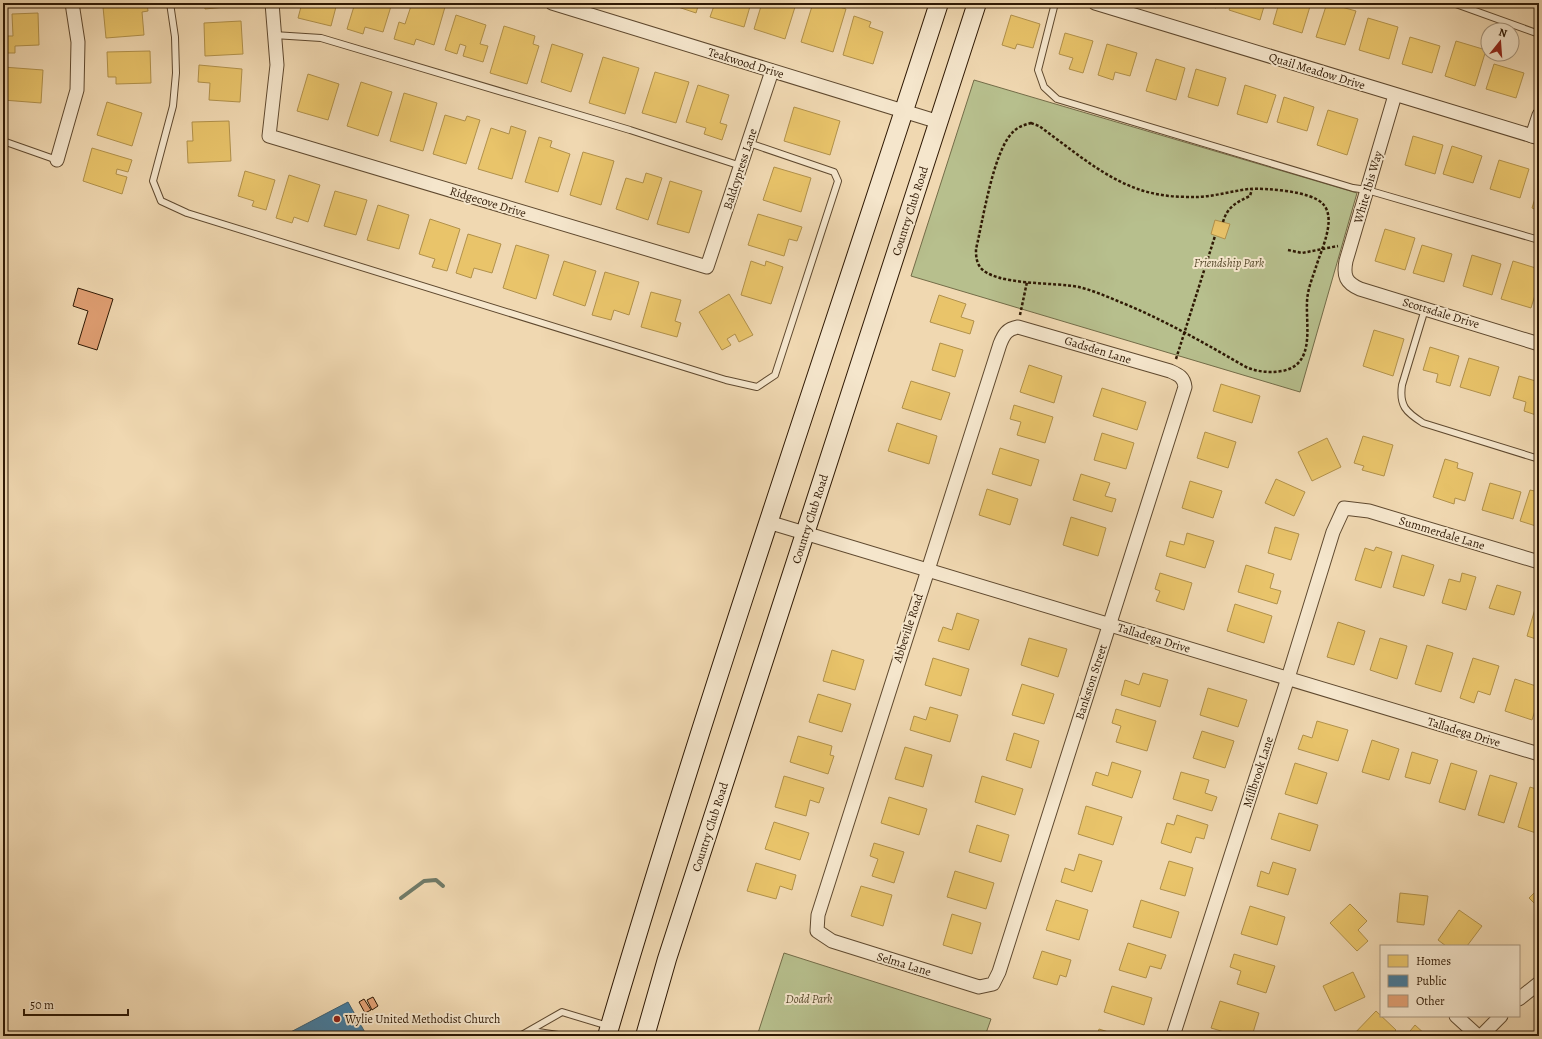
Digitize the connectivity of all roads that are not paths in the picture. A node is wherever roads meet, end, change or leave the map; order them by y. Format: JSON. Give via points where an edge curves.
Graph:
{"nodes":[{"id":1,"x":72,"y":3,"type":"edge"},
{"id":2,"x":170,"y":3,"type":"edge"},
{"id":3,"x":272,"y":3,"type":"edge"},
{"id":4,"x":552,"y":3,"type":"edge"},
{"id":5,"x":939,"y":3,"type":"edge"},
{"id":6,"x":977,"y":3,"type":"edge"},
{"id":7,"x":1055,"y":3,"type":"edge"},
{"id":8,"x":1095,"y":3,"type":"edge"},
{"id":9,"x":1453,"y":3,"type":"edge"},
{"id":10,"x":1110,"y":5,"type":"edge"},
{"id":11,"x":1539,"y":34,"type":"edge"},
{"id":12,"x":274,"y":35,"type":"junction"},
{"id":13,"x":772,"y":71,"type":"junction"},
{"id":14,"x":1395,"y":95,"type":"junction"},
{"id":15,"x":904,"y":111,"type":"junction"},
{"id":16,"x":1539,"y":115,"type":"edge"},
{"id":17,"x":939,"y":122,"type":"junction"},
{"id":18,"x":1536,"y":137,"type":"edge"},
{"id":19,"x":3,"y":141,"type":"edge"},
{"id":20,"x":749,"y":143,"type":"junction"},
{"id":21,"x":57,"y":160,"type":"joint"},
{"id":22,"x":741,"y":166,"type":"junction"},
{"id":23,"x":1367,"y":190,"type":"junction"},
{"id":24,"x":1539,"y":240,"type":"edge"},
{"id":25,"x":707,"y":267,"type":"joint"},
{"id":26,"x":1346,"y":279,"type":"joint"},
{"id":27,"x":1425,"y":309,"type":"junction"},
{"id":28,"x":1010,"y":329,"type":"joint"},
{"id":29,"x":1539,"y":344,"type":"edge"},
{"id":30,"x":1184,"y":380,"type":"joint"},
{"id":31,"x":1539,"y":459,"type":"edge"},
{"id":32,"x":1344,"y":508,"type":"joint"},
{"id":33,"x":768,"y":522,"type":"junction"},
{"id":34,"x":805,"y":532,"type":"junction"},
{"id":35,"x":1539,"y":562,"type":"edge"},
{"id":36,"x":927,"y":570,"type":"junction"},
{"id":37,"x":1109,"y":625,"type":"junction"},
{"id":38,"x":1288,"y":678,"type":"junction"},
{"id":39,"x":1539,"y":754,"type":"edge"},
{"id":40,"x":817,"y":932,"type":"joint"},
{"id":41,"x":993,"y":984,"type":"joint"},
{"id":42,"x":1539,"y":984,"type":"edge"},
{"id":43,"x":1520,"y":998,"type":"edge"},
{"id":44,"x":1457,"y":1017,"type":"edge"},
{"id":45,"x":1500,"y":1017,"type":"edge"},
{"id":46,"x":531,"y":1031,"type":"junction"},
{"id":47,"x":610,"y":1033,"type":"edge"},
{"id":48,"x":520,"y":1036,"type":"edge"},
{"id":49,"x":565,"y":1036,"type":"edge"},
{"id":50,"x":645,"y":1036,"type":"edge"},
{"id":51,"x":1173,"y":1036,"type":"edge"},
{"id":52,"x":1478,"y":1036,"type":"edge"},
{"id":53,"x":1481,"y":1036,"type":"edge"}],
"edges":[{"from":1,"to":21,"type":"street","via":[[78,42],[77,90]]},
{"from":2,"to":20,"type":"lane","via":[[175,37],[176,73],[173,106],[153,181],[161,201],[187,213],[726,380],[757,386],[775,375],[838,181],[834,172]]},
{"from":3,"to":12,"type":"street"},
{"from":4,"to":13,"type":"street","name":"Teakwood Drive"},
{"from":5,"to":15,"type":"main road"},
{"from":6,"to":17,"type":"main road","name":"Country Club Road"},
{"from":7,"to":23,"type":"lane","via":[[1038,70],[1044,87],[1056,99],[1353,188]]},
{"from":8,"to":10,"type":"street","name":"Quail Meadow Drive"},
{"from":9,"to":11,"type":"lane"},
{"from":10,"to":14,"type":"street","name":"Quail Meadow Drive"},
{"from":12,"to":22,"type":"lane","via":[[321,38],[630,130]]},
{"from":12,"to":25,"type":"street","name":"Ridgecove Drive","via":[[277,65],[269,136]]},
{"from":13,"to":15,"type":"street","name":"Teakwood Drive"},
{"from":13,"to":20,"type":"street","name":"Baldcypress Lane"},
{"from":14,"to":18,"type":"street","name":"Quail Meadow Drive"},
{"from":14,"to":23,"type":"street","name":"White Ibis Way"},
{"from":15,"to":17,"type":"street","name":"Teakwood Drive"},
{"from":15,"to":33,"type":"main road"},
{"from":16,"to":18,"type":"street"},
{"from":17,"to":34,"type":"main road","name":"Country Club Road"},
{"from":19,"to":21,"type":"lane"},
{"from":20,"to":22,"type":"street","name":"Baldcypress Lane"},
{"from":22,"to":25,"type":"street","name":"Baldcypress Lane"},
{"from":23,"to":24,"type":"lane"},
{"from":23,"to":26,"type":"street","name":"White Ibis Way","via":[[1346,261]]},
{"from":26,"to":27,"type":"street","name":"Scottsdale Drive","via":[[1351,286]]},
{"from":27,"to":29,"type":"street","name":"Scottsdale Drive"},
{"from":27,"to":31,"type":"lane","via":[[1402,385],[1400,398],[1408,413],[1423,423]]},
{"from":28,"to":30,"type":"street","name":"Gadsden Lane","via":[[1018,327],[1035,331],[1170,371]]},
{"from":28,"to":36,"type":"street","name":"Abbeville Road","via":[[1000,344]]},
{"from":30,"to":37,"type":"street","name":"Bankston Street","via":[[1184,394]]},
{"from":32,"to":35,"type":"street","name":"Summerdale Lane","via":[[1369,511]]},
{"from":32,"to":38,"type":"street","name":"Millbrook Lane","via":[[1333,532]]},
{"from":33,"to":34,"type":"street","name":"Talladega Drive"},
{"from":33,"to":47,"type":"main road","via":[[633,946]]},
{"from":34,"to":36,"type":"street","name":"Talladega Drive"},
{"from":34,"to":50,"type":"main road","name":"Country Club Road","via":[[667,959]]},
{"from":36,"to":37,"type":"street","name":"Talladega Drive"},
{"from":36,"to":40,"type":"street","name":"Abbeville Road","via":[[818,915]]},
{"from":37,"to":38,"type":"street","name":"Talladega Drive"},
{"from":37,"to":41,"type":"street","name":"Bankston Street","via":[[999,972]]},
{"from":38,"to":39,"type":"street","name":"Talladega Drive"},
{"from":38,"to":51,"type":"street","name":"Millbrook Lane"},
{"from":40,"to":41,"type":"street","name":"Selma Lane","via":[[832,941],[971,985],[979,987]]},
{"from":42,"to":43,"type":"street"},
{"from":44,"to":52,"type":"street"},
{"from":45,"to":53,"type":"street"},
{"from":46,"to":47,"type":"lane","via":[[562,1012]]},
{"from":46,"to":48,"type":"lane"},
{"from":46,"to":49,"type":"lane"}]}
